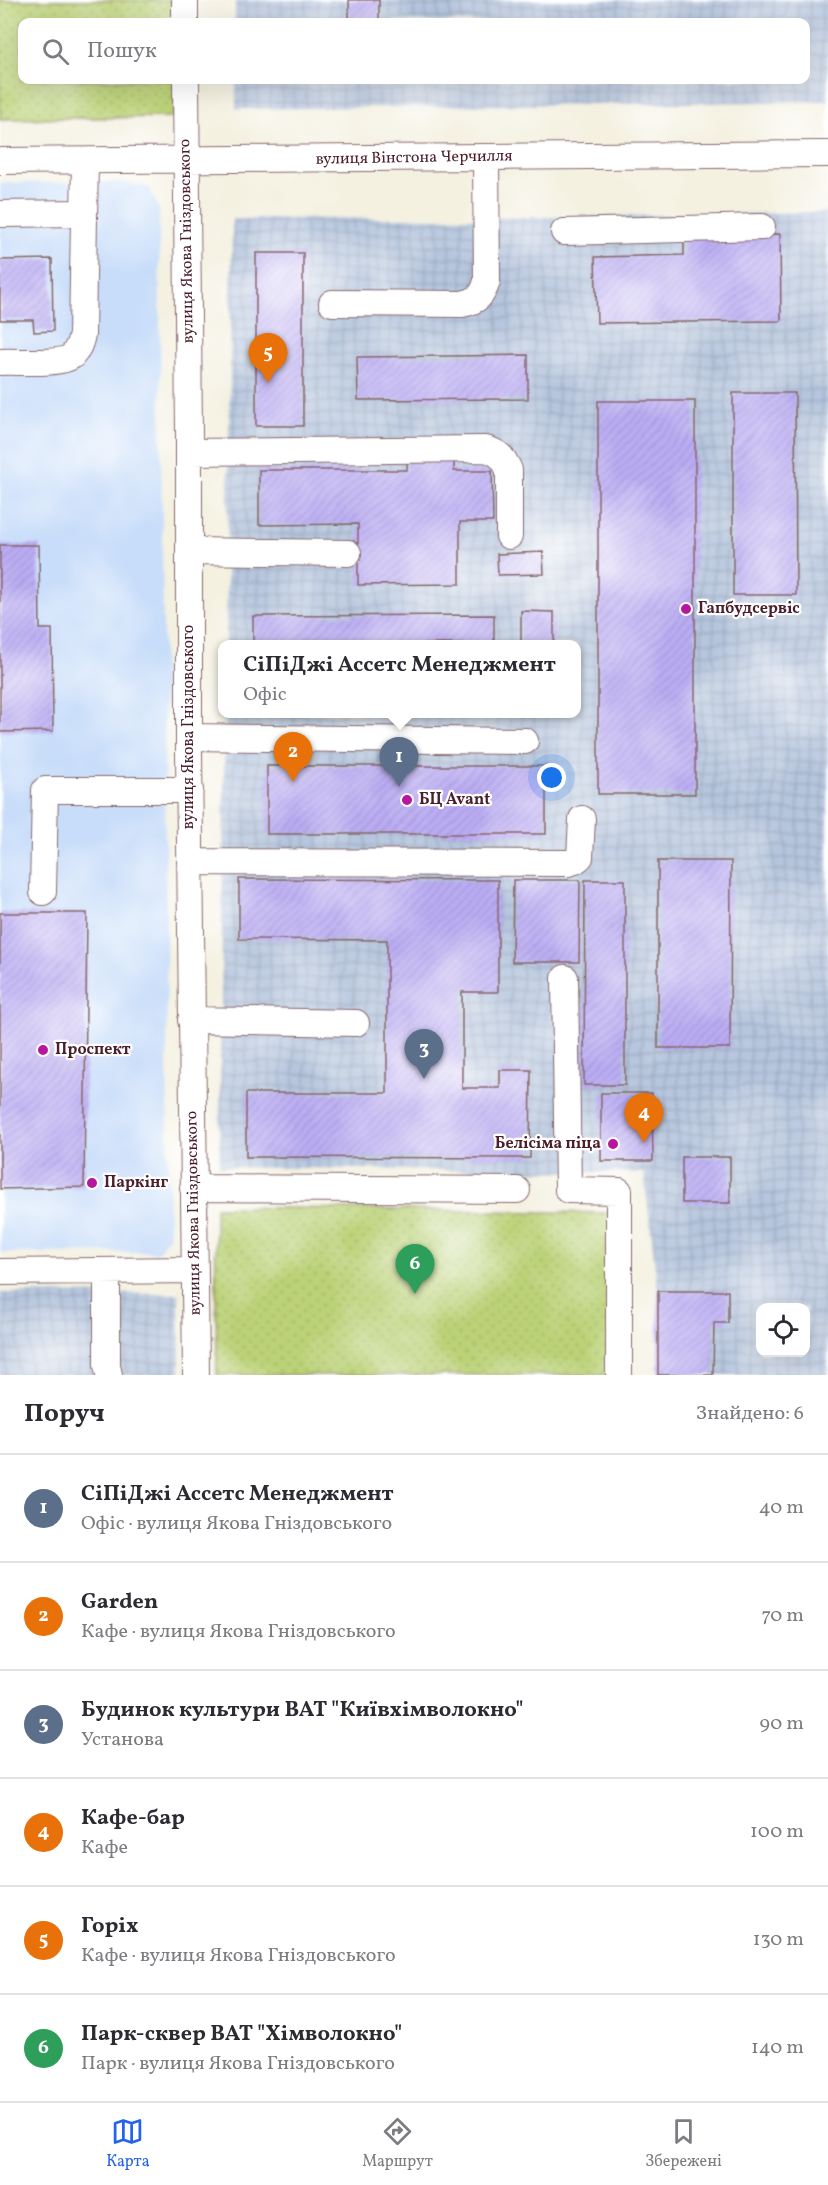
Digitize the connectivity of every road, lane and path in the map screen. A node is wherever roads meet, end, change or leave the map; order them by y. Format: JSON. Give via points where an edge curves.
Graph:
{"nodes":[{"id":1,"x":185,"y":0,"type":"edge"},
{"id":2,"x":185,"y":18,"type":"edge"},
{"id":3,"x":186,"y":84,"type":"edge"},
{"id":4,"x":828,"y":154,"type":"edge"},
{"id":5,"x":486,"y":157,"type":"junction"},
{"id":6,"x":85,"y":160,"type":"junction"},
{"id":7,"x":186,"y":160,"type":"junction"},
{"id":8,"x":0,"y":161,"type":"edge"},
{"id":9,"x":84,"y":213,"type":"junction"},
{"id":10,"x":0,"y":214,"type":"edge"},
{"id":11,"x":762,"y":227,"type":"dead end"},
{"id":12,"x":564,"y":232,"type":"dead end"},
{"id":13,"x":332,"y":303,"type":"dead end"},
{"id":14,"x":0,"y":362,"type":"edge"},
{"id":15,"x":189,"y":452,"type":"junction"},
{"id":16,"x":509,"y":536,"type":"dead end"},
{"id":17,"x":189,"y":551,"type":"junction"},
{"id":18,"x":348,"y":553,"type":"dead end"},
{"id":19,"x":189,"y":737,"type":"junction"},
{"id":20,"x":525,"y":741,"type":"dead end"},
{"id":21,"x":190,"y":790,"type":"junction"},
{"id":22,"x":582,"y":819,"type":"dead end"},
{"id":23,"x":190,"y":862,"type":"junction"},
{"id":24,"x":44,"y":892,"type":"dead end"},
{"id":25,"x":565,"y":978,"type":"dead end"},
{"id":26,"x":191,"y":1020,"type":"junction"},
{"id":27,"x":356,"y":1023,"type":"dead end"},
{"id":28,"x":193,"y":1188,"type":"junction"},
{"id":29,"x":517,"y":1190,"type":"dead end"},
{"id":30,"x":195,"y":1270,"type":"junction"},
{"id":31,"x":107,"y":1271,"type":"junction"},
{"id":32,"x":0,"y":1272,"type":"edge"},
{"id":33,"x":109,"y":1375,"type":"edge"},
{"id":34,"x":196,"y":1375,"type":"edge"},
{"id":35,"x":619,"y":1375,"type":"edge"}],
"edges":[{"from":1,"to":2,"type":"street"},
{"from":3,"to":7,"type":"street","name":"вулиця Якова Гніздовського"},
{"from":4,"to":5,"type":"street","name":"вулиця Вінстона Черчилля"},
{"from":5,"to":7,"type":"street","name":"вулиця Вінстона Черчилля"},
{"from":5,"to":13,"type":"street","via":[[487,282],[476,301]]},
{"from":6,"to":7,"type":"street","name":"вулиця Вінстона Черчилля"},
{"from":6,"to":8,"type":"street","name":"вулиця Вінстона Черчилля"},
{"from":6,"to":9,"type":"street"},
{"from":7,"to":15,"type":"street","name":"вулиця Якова Гніздовського"},
{"from":9,"to":10,"type":"street"},
{"from":9,"to":14,"type":"street","via":[[82,335],[78,348],[70,358],[60,360]]},
{"from":11,"to":12,"type":"street"},
{"from":15,"to":16,"type":"street","via":[[485,449],[496,452],[509,470]]},
{"from":15,"to":17,"type":"street","name":"вулиця Якова Гніздовського"},
{"from":17,"to":18,"type":"street"},
{"from":17,"to":19,"type":"street","name":"вулиця Якова Гніздовського"},
{"from":19,"to":20,"type":"street"},
{"from":19,"to":21,"type":"street","name":"вулиця Якова Гніздовського"},
{"from":21,"to":23,"type":"street","name":"вулиця Якова Гніздовського"},
{"from":21,"to":24,"type":"street","via":[[45,790]]},
{"from":22,"to":23,"type":"street","via":[[580,856],[569,863]]},
{"from":23,"to":26,"type":"street","name":"вулиця Якова Гніздовського"},
{"from":25,"to":35,"type":"street","via":[[568,1190],[619,1191]]},
{"from":26,"to":27,"type":"street"},
{"from":26,"to":28,"type":"street","name":"вулиця Якова Гніздовського"},
{"from":28,"to":29,"type":"street"},
{"from":28,"to":30,"type":"street","name":"вулиця Якова Гніздовського"},
{"from":30,"to":31,"type":"street"},
{"from":30,"to":34,"type":"street","name":"вулиця Якова Гніздовського"},
{"from":31,"to":32,"type":"street"},
{"from":31,"to":33,"type":"street"}]}
